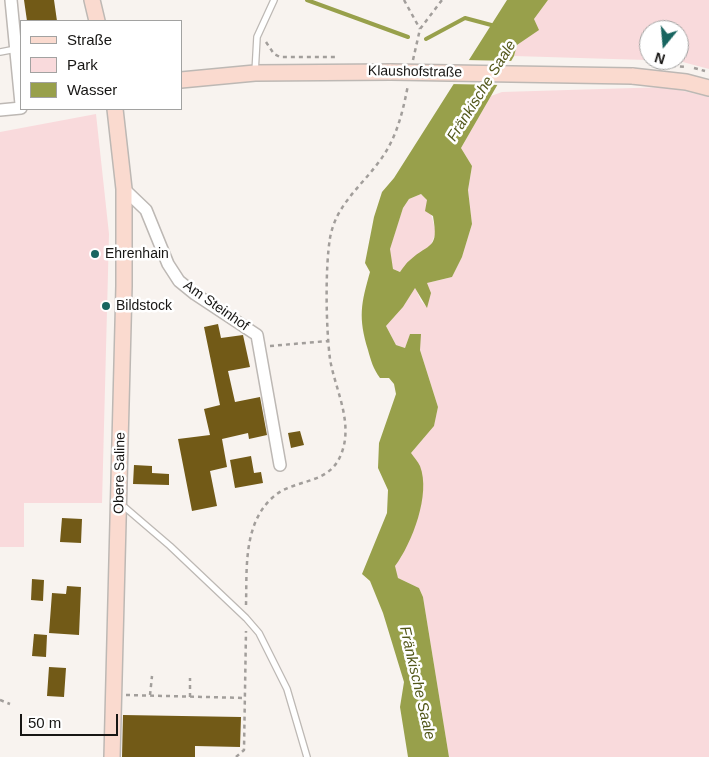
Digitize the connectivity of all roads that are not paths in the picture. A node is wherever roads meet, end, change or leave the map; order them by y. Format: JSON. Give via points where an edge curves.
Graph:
{"nodes":[{"id":1,"x":11,"y":0,"type":"edge"},
{"id":2,"x":92,"y":0,"type":"edge"},
{"id":3,"x":274,"y":0,"type":"edge"},
{"id":4,"x":97,"y":20,"type":"edge"},
{"id":5,"x":16,"y":49,"type":"junction"},
{"id":6,"x":0,"y":52,"type":"edge"},
{"id":7,"x":255,"y":73,"type":"junction"},
{"id":8,"x":182,"y":80,"type":"edge"},
{"id":9,"x":709,"y":88,"type":"edge"},
{"id":10,"x":20,"y":93,"type":"edge"},
{"id":11,"x":20,"y":108,"type":"edge"},
{"id":12,"x":0,"y":110,"type":"edge"},
{"id":13,"x":115,"y":110,"type":"edge"},
{"id":14,"x":124,"y":190,"type":"junction"},
{"id":15,"x":280,"y":465,"type":"dead end"},
{"id":16,"x":119,"y":503,"type":"junction"},
{"id":17,"x":112,"y":757,"type":"edge"},
{"id":18,"x":307,"y":757,"type":"edge"}],
"edges":[{"from":1,"to":5,"type":"street"},
{"from":2,"to":4,"type":"main road"},
{"from":3,"to":7,"type":"lane","via":[[257,37]]},
{"from":5,"to":6,"type":"lane"},
{"from":5,"to":10,"type":"street"},
{"from":7,"to":8,"type":"main road","name":"Klaushofstraße"},
{"from":7,"to":9,"type":"main road","name":"Klaushofstraße","bridge":true,"via":[[632,76]]},
{"from":11,"to":12,"type":"street"},
{"from":13,"to":14,"type":"main road","name":"Obere Saline"},
{"from":14,"to":15,"type":"street","name":"Am Steinhof","via":[[146,210],[168,264],[179,281],[257,335]]},
{"from":14,"to":16,"type":"main road","name":"Obere Saline"},
{"from":16,"to":17,"type":"main road","name":"Obere Saline"},
{"from":16,"to":18,"type":"lane","via":[[170,546],[258,633],[287,689]]}]}
